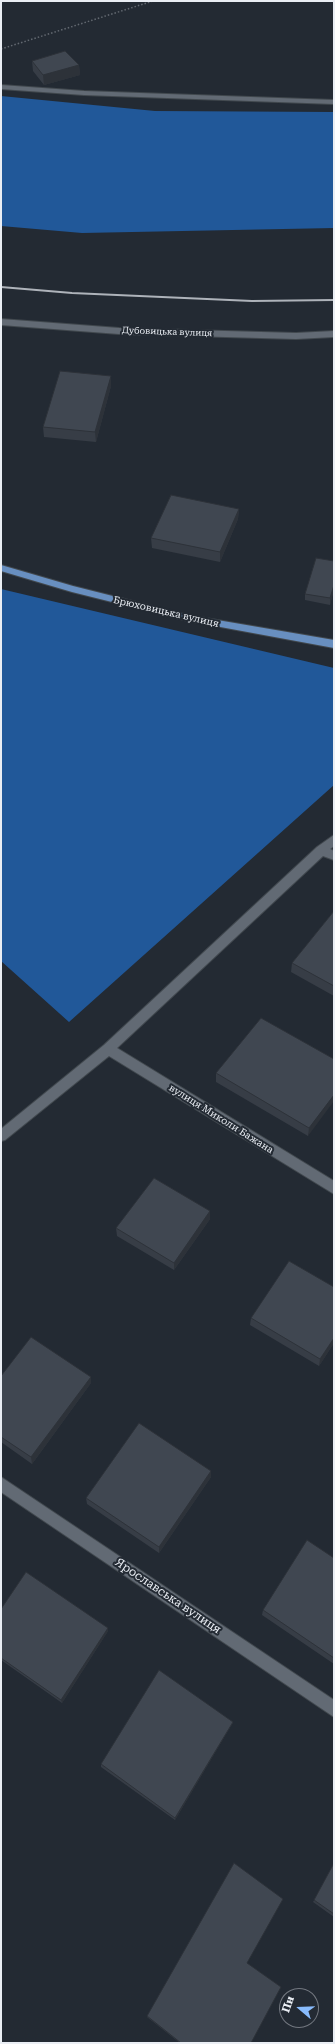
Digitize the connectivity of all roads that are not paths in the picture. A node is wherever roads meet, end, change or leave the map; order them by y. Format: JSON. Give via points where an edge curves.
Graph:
{"nodes":[{"id":1,"x":1,"y":87,"type":"edge"},
{"id":2,"x":334,"y":102,"type":"edge"},
{"id":3,"x":1,"y":322,"type":"edge"},
{"id":4,"x":334,"y":334,"type":"edge"},
{"id":5,"x":1,"y":568,"type":"edge"},
{"id":6,"x":334,"y":644,"type":"edge"},
{"id":7,"x":334,"y":839,"type":"edge"},
{"id":8,"x":321,"y":850,"type":"junction"},
{"id":9,"x":334,"y":856,"type":"edge"},
{"id":10,"x":108,"y":1049,"type":"junction"},
{"id":11,"x":1,"y":1136,"type":"edge"},
{"id":12,"x":334,"y":1188,"type":"edge"},
{"id":13,"x":1,"y":1484,"type":"edge"},
{"id":14,"x":334,"y":1709,"type":"edge"}],
"edges":[{"from":1,"to":2,"type":"street","via":[[84,93]]},
{"from":3,"to":4,"type":"street","name":"Дубовицька вулиця","via":[[119,331],[296,336]]},
{"from":5,"to":6,"type":"main road","name":"Брюховицька вулиця","via":[[188,618]]},
{"from":7,"to":8,"type":"street"},
{"from":8,"to":9,"type":"street"},
{"from":8,"to":10,"type":"street"},
{"from":10,"to":11,"type":"street"},
{"from":10,"to":12,"type":"street","name":"вулиця Миколи Бажана"},
{"from":13,"to":14,"type":"street","name":"Ярославська вулиця"}]}
